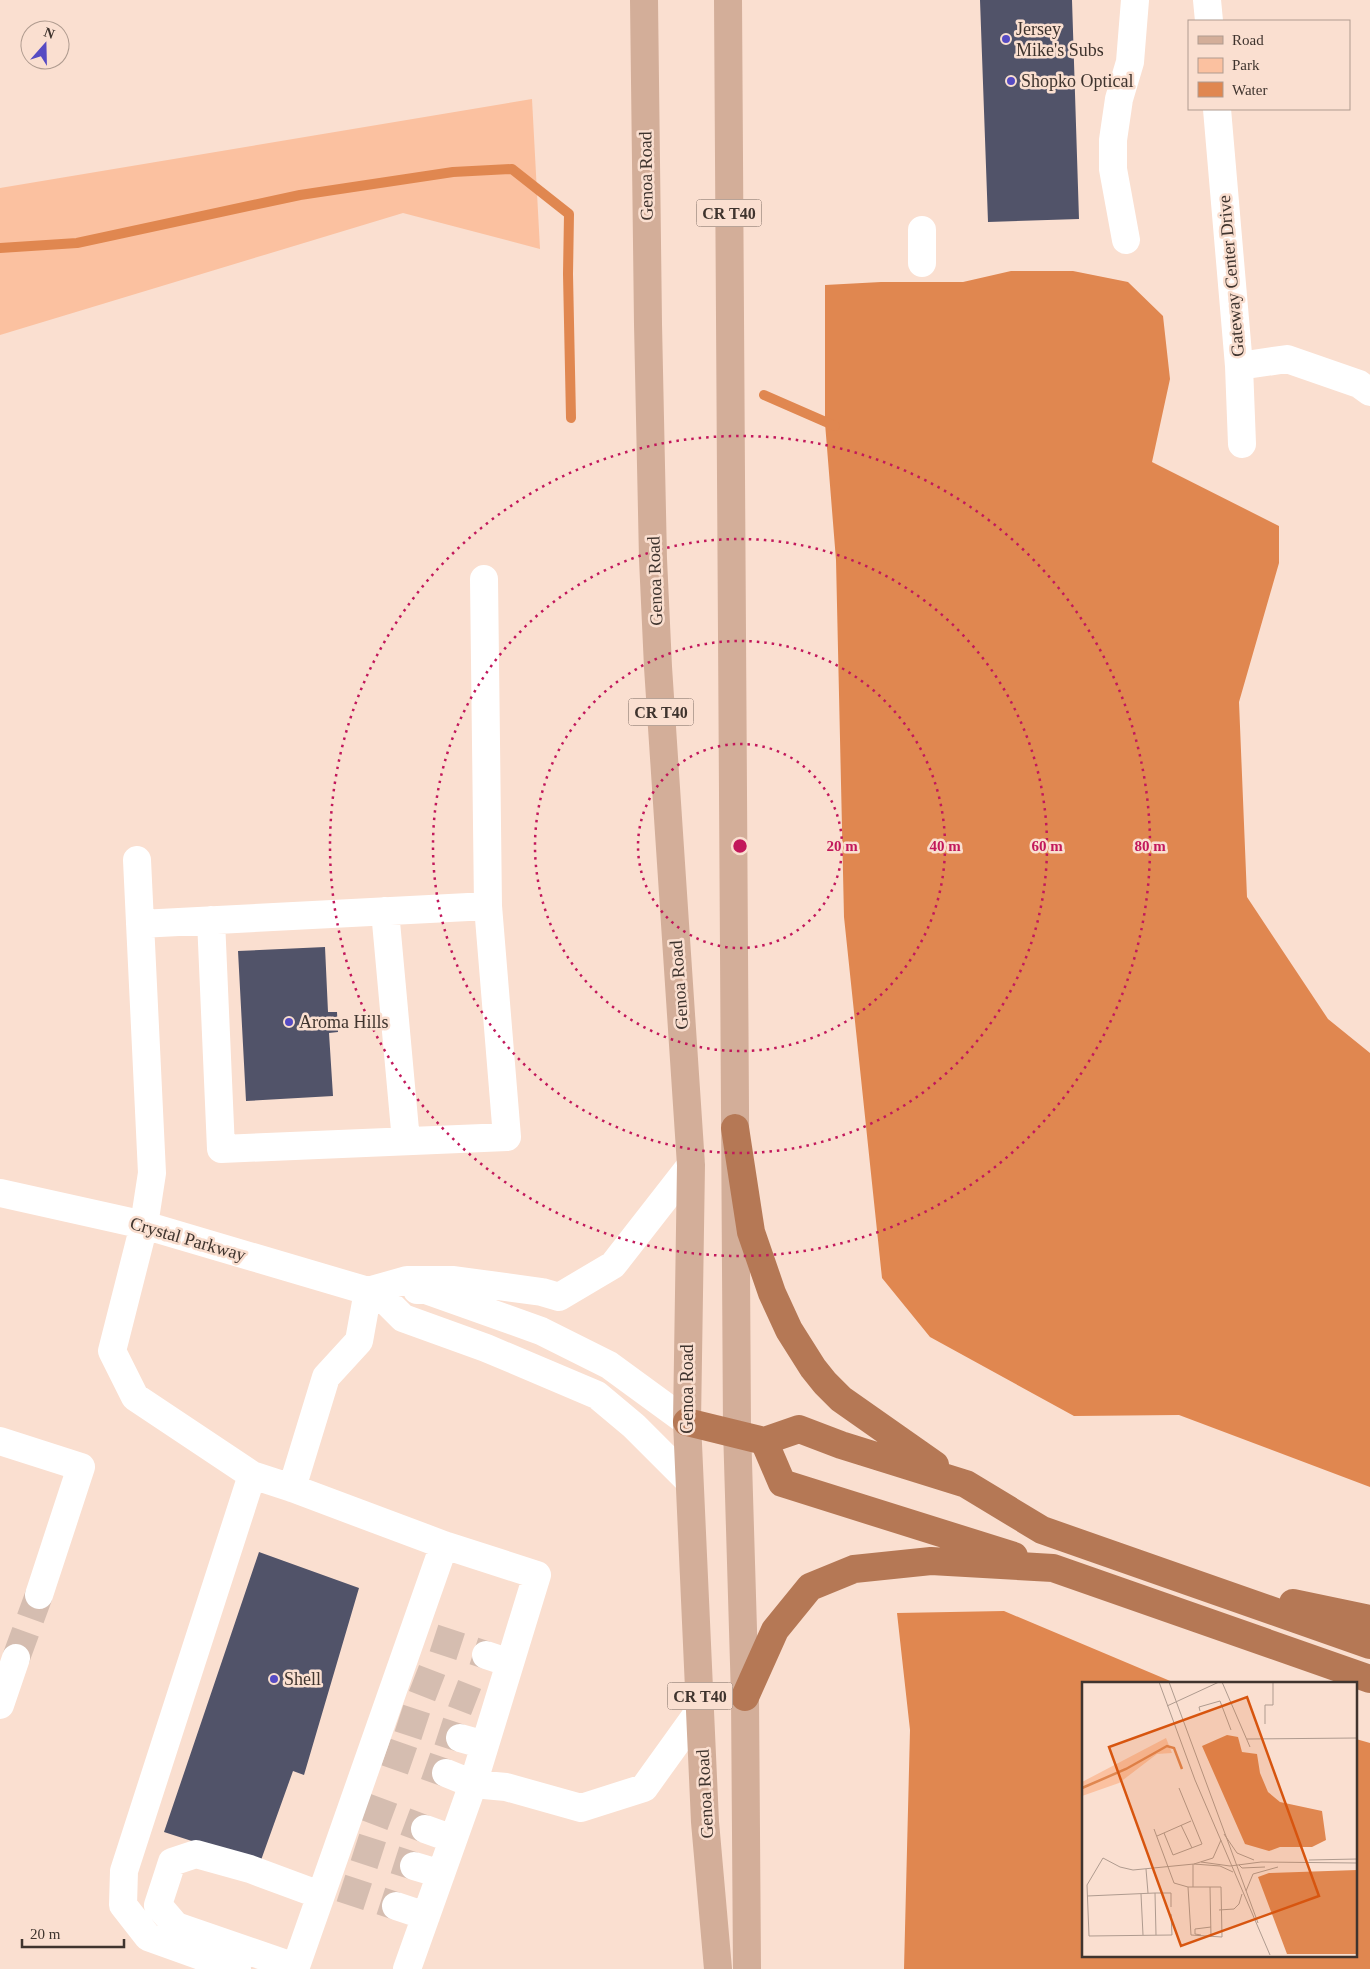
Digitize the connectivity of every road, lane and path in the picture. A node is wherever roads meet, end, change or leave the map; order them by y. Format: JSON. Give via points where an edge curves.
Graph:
{"nodes":[{"id":1,"x":644,"y":0,"type":"edge"},
{"id":2,"x":728,"y":0,"type":"edge"},
{"id":3,"x":1135,"y":0,"type":"edge"},
{"id":4,"x":1207,"y":0,"type":"edge"},
{"id":5,"x":1209,"y":20,"type":"edge"},
{"id":6,"x":1217,"y":110,"type":"edge"},
{"id":7,"x":922,"y":230,"type":"dead end"},
{"id":8,"x":1126,"y":240,"type":"dead end"},
{"id":9,"x":922,"y":263,"type":"dead end"},
{"id":10,"x":1239,"y":366,"type":"junction"},
{"id":11,"x":1370,"y":392,"type":"edge"},
{"id":12,"x":1242,"y":444,"type":"dead end"},
{"id":13,"x":484,"y":579,"type":"dead end"},
{"id":14,"x":137,"y":860,"type":"dead end"},
{"id":15,"x":488,"y":906,"type":"junction"},
{"id":16,"x":385,"y":911,"type":"junction"},
{"id":17,"x":211,"y":920,"type":"junction"},
{"id":18,"x":140,"y":924,"type":"junction"},
{"id":19,"x":735,"y":1128,"type":"junction"},
{"id":20,"x":406,"y":1141,"type":"junction"},
{"id":21,"x":691,"y":1165,"type":"junction"},
{"id":22,"x":0,"y":1193,"type":"edge"},
{"id":23,"x":144,"y":1225,"type":"junction"},
{"id":24,"x":372,"y":1291,"type":"junction"},
{"id":25,"x":686,"y":1422,"type":"junction"},
{"id":26,"x":737,"y":1434,"type":"junction"},
{"id":27,"x":0,"y":1441,"type":"edge"},
{"id":28,"x":764,"y":1441,"type":"junction"},
{"id":29,"x":252,"y":1475,"type":"junction"},
{"id":30,"x":690,"y":1481,"type":"junction"},
{"id":31,"x":966,"y":1484,"type":"junction"},
{"id":32,"x":292,"y":1488,"type":"junction"},
{"id":33,"x":444,"y":1545,"type":"junction"},
{"id":34,"x":1053,"y":1568,"type":"junction"},
{"id":35,"x":1186,"y":1581,"type":"junction"},
{"id":36,"x":39,"y":1595,"type":"tunnel mouth"},
{"id":37,"x":1370,"y":1619,"type":"edge"},
{"id":38,"x":1370,"y":1645,"type":"edge"},
{"id":39,"x":16,"y":1658,"type":"tunnel mouth"},
{"id":40,"x":1370,"y":1679,"type":"edge"},
{"id":41,"x":745,"y":1697,"type":"junction"},
{"id":42,"x":0,"y":1705,"type":"edge"},
{"id":43,"x":700,"y":1710,"type":"junction"},
{"id":44,"x":446,"y":1773,"type":"tunnel mouth"},
{"id":45,"x":473,"y":1784,"type":"junction"},
{"id":46,"x":425,"y":1829,"type":"tunnel mouth"},
{"id":47,"x":453,"y":1839,"type":"junction"},
{"id":48,"x":414,"y":1866,"type":"tunnel mouth"},
{"id":49,"x":441,"y":1874,"type":"junction"},
{"id":50,"x":328,"y":1888,"type":"junction"},
{"id":51,"x":396,"y":1906,"type":"tunnel mouth"},
{"id":52,"x":426,"y":1916,"type":"junction"},
{"id":53,"x":295,"y":1968,"type":"edge"},
{"id":54,"x":237,"y":1969,"type":"edge"},
{"id":55,"x":407,"y":1969,"type":"edge"},
{"id":56,"x":718,"y":1969,"type":"edge"},
{"id":57,"x":747,"y":1969,"type":"edge"}],
"edges":[{"from":1,"to":21,"type":"main road","name":"Genoa Road","number":"CR T40","via":[[648,324],[658,667]]},
{"from":2,"to":19,"type":"main road","number":"CR T40"},
{"from":3,"to":8,"type":"street","via":[[1130,62],[1113,140],[1113,169]]},
{"from":4,"to":5,"type":"street"},
{"from":6,"to":10,"type":"street","name":"Gateway Center Drive"},
{"from":7,"to":9,"type":"street"},
{"from":10,"to":11,"type":"street","via":[[1287,360],[1359,384]]},
{"from":10,"to":12,"type":"street","name":"Gateway Center Drive"},
{"from":13,"to":15,"type":"street"},
{"from":14,"to":18,"type":"street"},
{"from":15,"to":16,"type":"street"},
{"from":15,"to":20,"type":"street","via":[[507,1137]]},
{"from":16,"to":17,"type":"street"},
{"from":16,"to":20,"type":"street"},
{"from":17,"to":18,"type":"street"},
{"from":17,"to":20,"type":"street","via":[[221,1149]]},
{"from":18,"to":23,"type":"street","via":[[152,1173]]},
{"from":19,"to":26,"type":"main road","number":"CR T40"},
{"from":19,"to":31,"type":"highway","via":[[751,1232],[772,1293],[801,1350],[841,1399]]},
{"from":21,"to":24,"type":"street","via":[[612,1265],[559,1297],[454,1280],[408,1280]]},
{"from":21,"to":25,"type":"main road","name":"Genoa Road","number":"CR T40"},
{"from":22,"to":23,"type":"street","name":"Crystal Parkway"},
{"from":23,"to":24,"type":"street","name":"Crystal Parkway"},
{"from":23,"to":29,"type":"street","via":[[112,1351],[135,1397]]},
{"from":24,"to":25,"type":"street","via":[[426,1290],[541,1332],[609,1365]]},
{"from":24,"to":30,"type":"street","name":"Crystal Parkway","via":[[403,1318],[486,1348],[597,1395]]},
{"from":24,"to":32,"type":"street","via":[[359,1342],[326,1377]]},
{"from":25,"to":26,"type":"highway"},
{"from":25,"to":30,"type":"main road","name":"Genoa Road","number":"CR T40"},
{"from":26,"to":28,"type":"highway"},
{"from":26,"to":41,"type":"main road","number":"CR T40"},
{"from":27,"to":36,"type":"street","via":[[81,1467]]},
{"from":28,"to":31,"type":"highway","via":[[798,1429]]},
{"from":28,"to":34,"type":"highway","via":[[782,1483]]},
{"from":29,"to":32,"type":"street"},
{"from":29,"to":54,"type":"street","via":[[124,1871],[123,1905],[148,1938]]},
{"from":30,"to":43,"type":"main road","name":"Genoa Road","number":"CR T40"},
{"from":31,"to":35,"type":"highway","via":[[1042,1530]]},
{"from":32,"to":33,"type":"street"},
{"from":33,"to":45,"type":"street","via":[[538,1575],[498,1659],[486,1706],[472,1742]]},
{"from":33,"to":50,"type":"street","via":[[424,1634],[406,1675],[347,1845]]},
{"from":34,"to":40,"type":"highway"},
{"from":34,"to":41,"type":"highway","via":[[931,1561],[854,1569],[810,1587],[775,1630]]},
{"from":35,"to":37,"type":"highway"},
{"from":35,"to":38,"type":"highway"},
{"from":39,"to":42,"type":"street"},
{"from":41,"to":57,"type":"main road","number":"CR T40"},
{"from":43,"to":45,"type":"street","via":[[644,1788],[581,1808],[506,1787]]},
{"from":43,"to":56,"type":"main road","name":"Genoa Road","number":"CR T40"},
{"from":44,"to":45,"type":"street"},
{"from":45,"to":47,"type":"street"},
{"from":46,"to":47,"type":"street"},
{"from":47,"to":49,"type":"street"},
{"from":48,"to":49,"type":"street"},
{"from":49,"to":52,"type":"street"},
{"from":50,"to":53,"type":"street"},
{"from":50,"to":53,"type":"street","via":[[196,1854],[172,1862],[158,1906],[176,1926]]},
{"from":51,"to":52,"type":"street"},
{"from":52,"to":55,"type":"street"}]}
